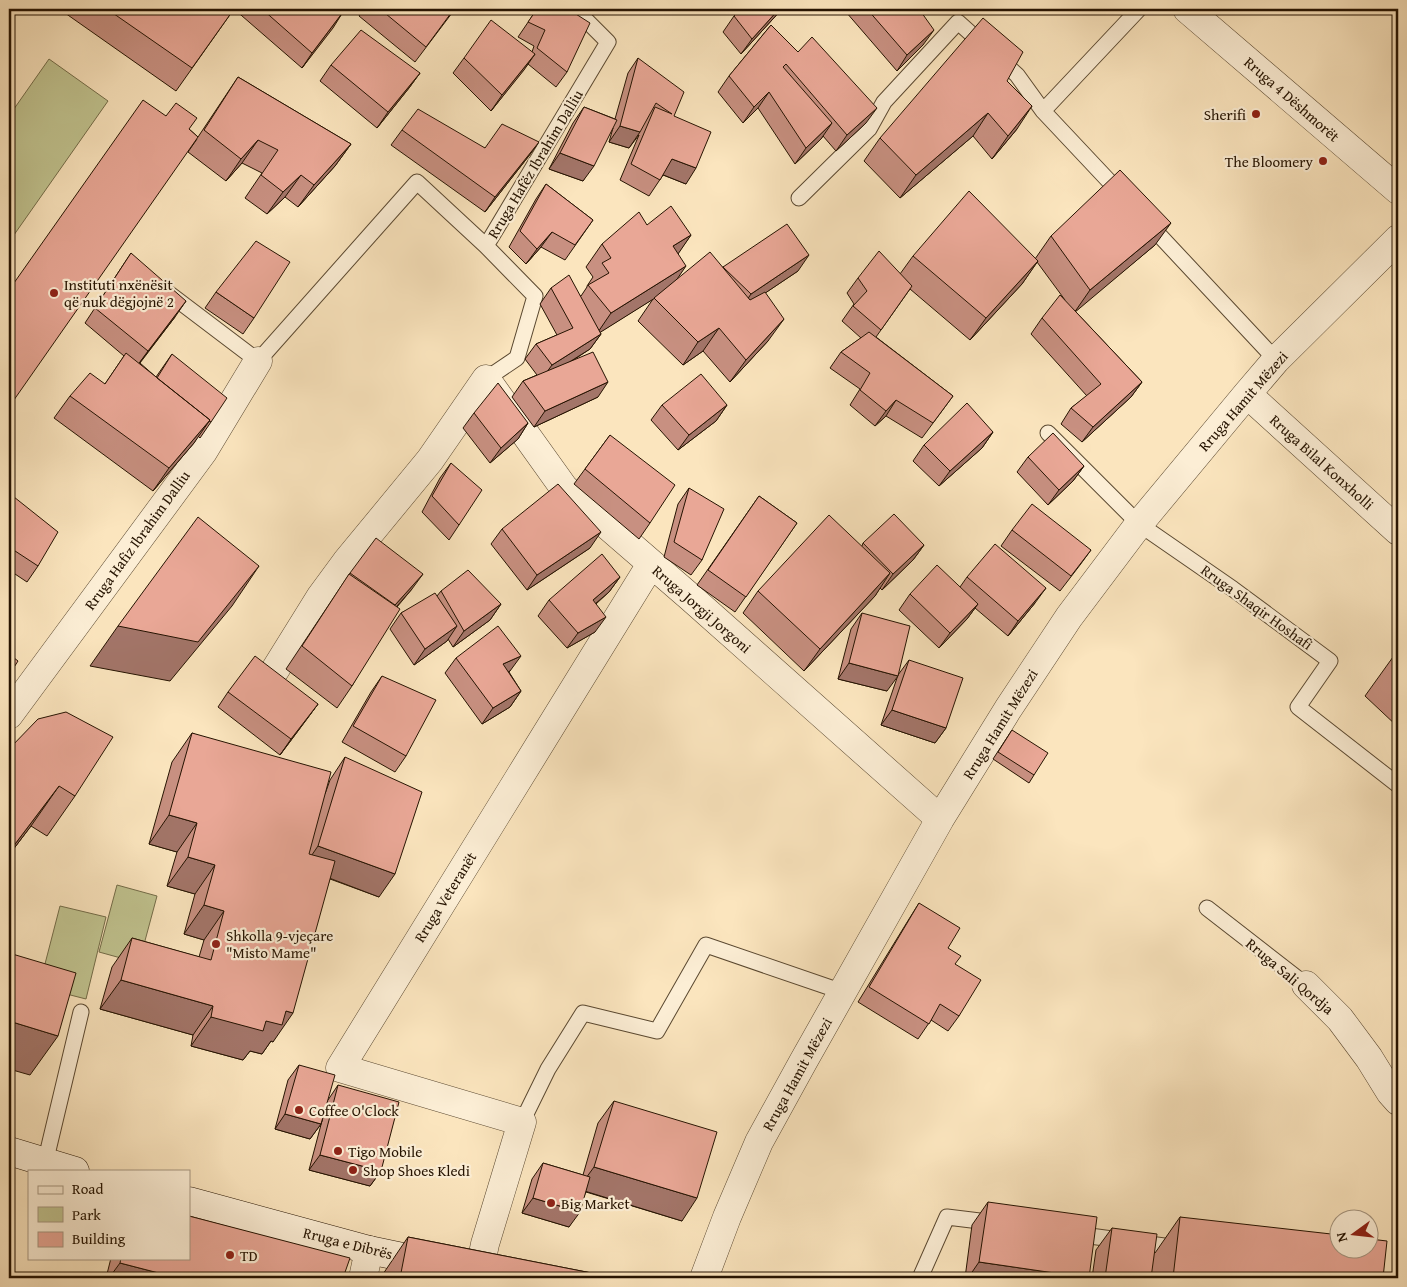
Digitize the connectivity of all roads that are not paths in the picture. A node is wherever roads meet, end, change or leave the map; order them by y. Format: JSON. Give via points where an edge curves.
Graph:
{"nodes":[{"id":1,"x":575,"y":9,"type":"edge"},
{"id":2,"x":1139,"y":9,"type":"edge"},
{"id":3,"x":1186,"y":9,"type":"edge"},
{"id":4,"x":1043,"y":111,"type":"junction"},
{"id":5,"x":1398,"y":190,"type":"edge"},
{"id":6,"x":799,"y":198,"type":"dead end"},
{"id":7,"x":1398,"y":239,"type":"edge"},
{"id":8,"x":486,"y":246,"type":"junction"},
{"id":9,"x":162,"y":288,"type":"edge"},
{"id":10,"x":1276,"y":360,"type":"junction"},
{"id":11,"x":258,"y":361,"type":"junction"},
{"id":12,"x":486,"y":379,"type":"junction"},
{"id":13,"x":1247,"y":394,"type":"junction"},
{"id":14,"x":1048,"y":434,"type":"dead end"},
{"id":15,"x":1139,"y":524,"type":"junction"},
{"id":16,"x":1398,"y":531,"type":"edge"},
{"id":17,"x":651,"y":564,"type":"junction"},
{"id":18,"x":276,"y":670,"type":"edge"},
{"id":19,"x":9,"y":715,"type":"edge"},
{"id":20,"x":1398,"y":784,"type":"edge"},
{"id":21,"x":940,"y":819,"type":"junction"},
{"id":22,"x":1207,"y":908,"type":"dead end"},
{"id":23,"x":1306,"y":985,"type":"joint"},
{"id":24,"x":844,"y":992,"type":"junction"},
{"id":25,"x":81,"y":1012,"type":"dead end"},
{"id":26,"x":1398,"y":1101,"type":"edge"},
{"id":27,"x":522,"y":1122,"type":"junction"},
{"id":28,"x":9,"y":1151,"type":"edge"},
{"id":29,"x":45,"y":1163,"type":"junction"},
{"id":30,"x":71,"y":1170,"type":"edge"},
{"id":31,"x":190,"y":1201,"type":"edge"},
{"id":32,"x":1013,"y":1226,"type":"edge"},
{"id":33,"x":1061,"y":1232,"type":"edge"},
{"id":34,"x":369,"y":1250,"type":"junction"},
{"id":35,"x":1196,"y":1250,"type":"edge"},
{"id":36,"x":363,"y":1278,"type":"edge"},
{"id":37,"x":704,"y":1278,"type":"edge"},
{"id":38,"x":920,"y":1278,"type":"edge"}],
"edges":[{"from":1,"to":8,"type":"lane","name":"Rruga Hafëz Ibrahim Dalliu","via":[[608,42]]},
{"from":2,"to":4,"type":"lane"},
{"from":3,"to":5,"type":"street","name":"Rruga 4 Dëshmorët"},
{"from":4,"to":6,"type":"lane","via":[[1018,75],[958,22],[884,102],[869,129]]},
{"from":4,"to":10,"type":"lane"},
{"from":7,"to":10,"type":"street","name":"Rruga Hamit Mëzezi"},
{"from":8,"to":11,"type":"lane","name":"Rruga Hafëz Ibrahim Dalliu","via":[[417,182]]},
{"from":8,"to":12,"type":"lane","via":[[536,296],[517,358]]},
{"from":9,"to":11,"type":"lane"},
{"from":10,"to":13,"type":"street","name":"Rruga Hamit Mëzezi"},
{"from":11,"to":19,"type":"street","name":"Rruga Hafiz Ibrahim Dalliu","via":[[202,452]]},
{"from":12,"to":17,"type":"street","name":"Rruga Jorgji Jorgoni","via":[[564,488]]},
{"from":12,"to":18,"type":"street","via":[[430,460],[321,596]]},
{"from":13,"to":15,"type":"street","name":"Rruga Hamit Mëzezi"},
{"from":13,"to":16,"type":"street","name":"Rruga Bilal Konxholli"},
{"from":14,"to":15,"type":"lane","name":"Rruga Shaqir Hoshafi"},
{"from":15,"to":20,"type":"lane","name":"Rruga Shaqir Hoshafi","via":[[1233,588],[1330,661],[1298,707]]},
{"from":15,"to":21,"type":"street","name":"Rruga Hamit Mëzezi","via":[[1069,617]]},
{"from":17,"to":21,"type":"street","name":"Rruga Jorgji Jorgoni"},
{"from":17,"to":27,"type":"street","name":"Rruga Veteranët","via":[[340,1068]]},
{"from":21,"to":24,"type":"street","name":"Rruga Hamit Mëzezi"},
{"from":22,"to":23,"type":"lane","name":"Rruga Sali Qordja"},
{"from":23,"to":26,"type":"street","name":"Rruga Sali Qordja","via":[[1340,1019]]},
{"from":24,"to":27,"type":"lane","via":[[706,945],[657,1031],[583,1013],[548,1069]]},
{"from":24,"to":37,"type":"street","name":"Rruga Hamit Mëzezi","via":[[759,1142]]},
{"from":25,"to":29,"type":"lane"},
{"from":27,"to":34,"type":"street","name":"Rruga e Dibrës","via":[[485,1244],[490,1275]]},
{"from":28,"to":29,"type":"street"},
{"from":29,"to":30,"type":"street"},
{"from":31,"to":34,"type":"street","name":"Rruga e Dibrës"},
{"from":32,"to":38,"type":"lane","via":[[947,1217]]},
{"from":33,"to":35,"type":"lane"},
{"from":34,"to":36,"type":"street"}]}
